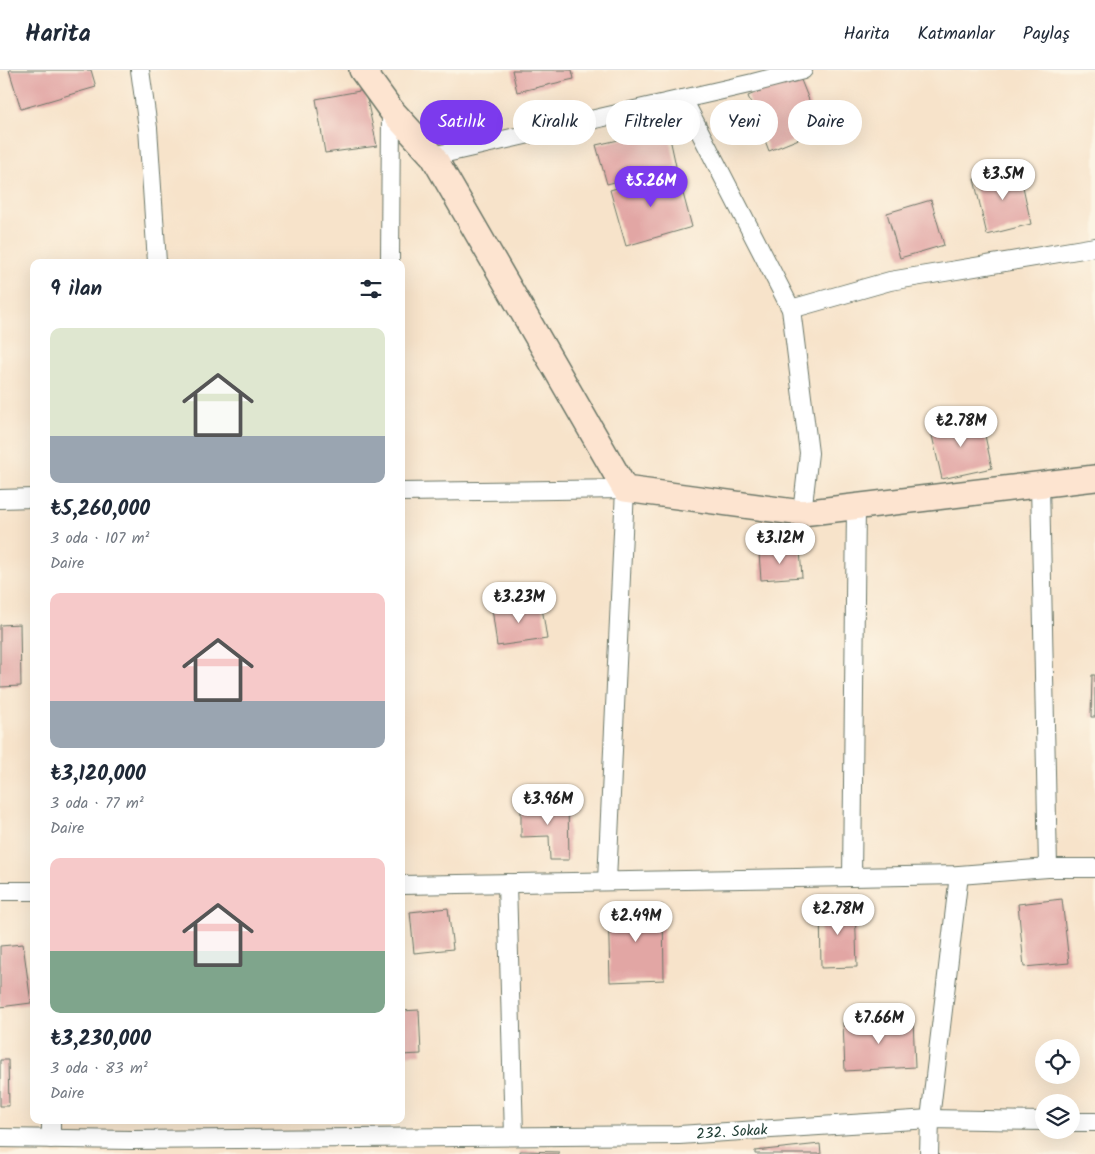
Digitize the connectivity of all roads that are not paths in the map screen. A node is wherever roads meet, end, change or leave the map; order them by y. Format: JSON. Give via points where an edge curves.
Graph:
{"nodes":[{"id":1,"x":140,"y":70,"type":"edge"},
{"id":2,"x":362,"y":70,"type":"edge"},
{"id":3,"x":803,"y":70,"type":"edge"},
{"id":4,"x":683,"y":99,"type":"junction"},
{"id":5,"x":391,"y":110,"type":"junction"},
{"id":6,"x":433,"y":156,"type":"junction"},
{"id":7,"x":1095,"y":247,"type":"edge"},
{"id":8,"x":157,"y":259,"type":"edge"},
{"id":9,"x":390,"y":259,"type":"edge"},
{"id":10,"x":791,"y":309,"type":"junction"},
{"id":11,"x":1095,"y":478,"type":"edge"},
{"id":12,"x":1040,"y":484,"type":"junction"},
{"id":13,"x":625,"y":489,"type":"junction"},
{"id":14,"x":405,"y":492,"type":"edge"},
{"id":15,"x":30,"y":498,"type":"edge"},
{"id":16,"x":0,"y":499,"type":"edge"},
{"id":17,"x":856,"y":507,"type":"junction"},
{"id":18,"x":802,"y":513,"type":"junction"},
{"id":19,"x":1048,"y":868,"type":"junction"},
{"id":20,"x":1095,"y":868,"type":"edge"},
{"id":21,"x":959,"y":875,"type":"junction"},
{"id":22,"x":852,"y":877,"type":"junction"},
{"id":23,"x":607,"y":881,"type":"junction"},
{"id":24,"x":507,"y":883,"type":"junction"},
{"id":25,"x":405,"y":885,"type":"edge"},
{"id":26,"x":0,"y":891,"type":"edge"},
{"id":27,"x":30,"y":891,"type":"edge"},
{"id":28,"x":930,"y":1119,"type":"junction"},
{"id":29,"x":1035,"y":1121,"type":"edge"},
{"id":30,"x":1080,"y":1122,"type":"edge"},
{"id":31,"x":1095,"y":1122,"type":"edge"},
{"id":32,"x":51,"y":1124,"type":"edge"},
{"id":33,"x":514,"y":1136,"type":"junction"},
{"id":34,"x":0,"y":1138,"type":"edge"},
{"id":35,"x":51,"y":1138,"type":"junction"},
{"id":36,"x":929,"y":1154,"type":"edge"}],
"edges":[{"from":1,"to":8,"type":"street","via":[[148,128]]},
{"from":2,"to":5,"type":"street"},
{"from":3,"to":4,"type":"street"},
{"from":4,"to":6,"type":"street"},
{"from":4,"to":10,"type":"street"},
{"from":5,"to":6,"type":"street"},
{"from":5,"to":9,"type":"street"},
{"from":6,"to":13,"type":"street"},
{"from":7,"to":10,"type":"street","via":[[890,281]]},
{"from":10,"to":18,"type":"street","via":[[809,453]]},
{"from":11,"to":12,"type":"street"},
{"from":12,"to":17,"type":"street"},
{"from":12,"to":19,"type":"street"},
{"from":13,"to":14,"type":"street"},
{"from":13,"to":18,"type":"street"},
{"from":13,"to":23,"type":"street"},
{"from":15,"to":16,"type":"street"},
{"from":17,"to":18,"type":"street"},
{"from":17,"to":22,"type":"street"},
{"from":19,"to":20,"type":"street"},
{"from":19,"to":21,"type":"street"},
{"from":21,"to":22,"type":"street"},
{"from":21,"to":28,"type":"street"},
{"from":22,"to":23,"type":"street"},
{"from":23,"to":24,"type":"street"},
{"from":24,"to":25,"type":"street"},
{"from":24,"to":33,"type":"street"},
{"from":26,"to":27,"type":"street"},
{"from":28,"to":29,"type":"street","name":"232. Sokak"},
{"from":28,"to":33,"type":"street","name":"232. Sokak","via":[[679,1135]]},
{"from":28,"to":36,"type":"street"},
{"from":30,"to":31,"type":"street"},
{"from":32,"to":35,"type":"street"},
{"from":33,"to":35,"type":"street","name":"232. Sokak"},
{"from":34,"to":35,"type":"street","name":"232. Sokak"}]}
